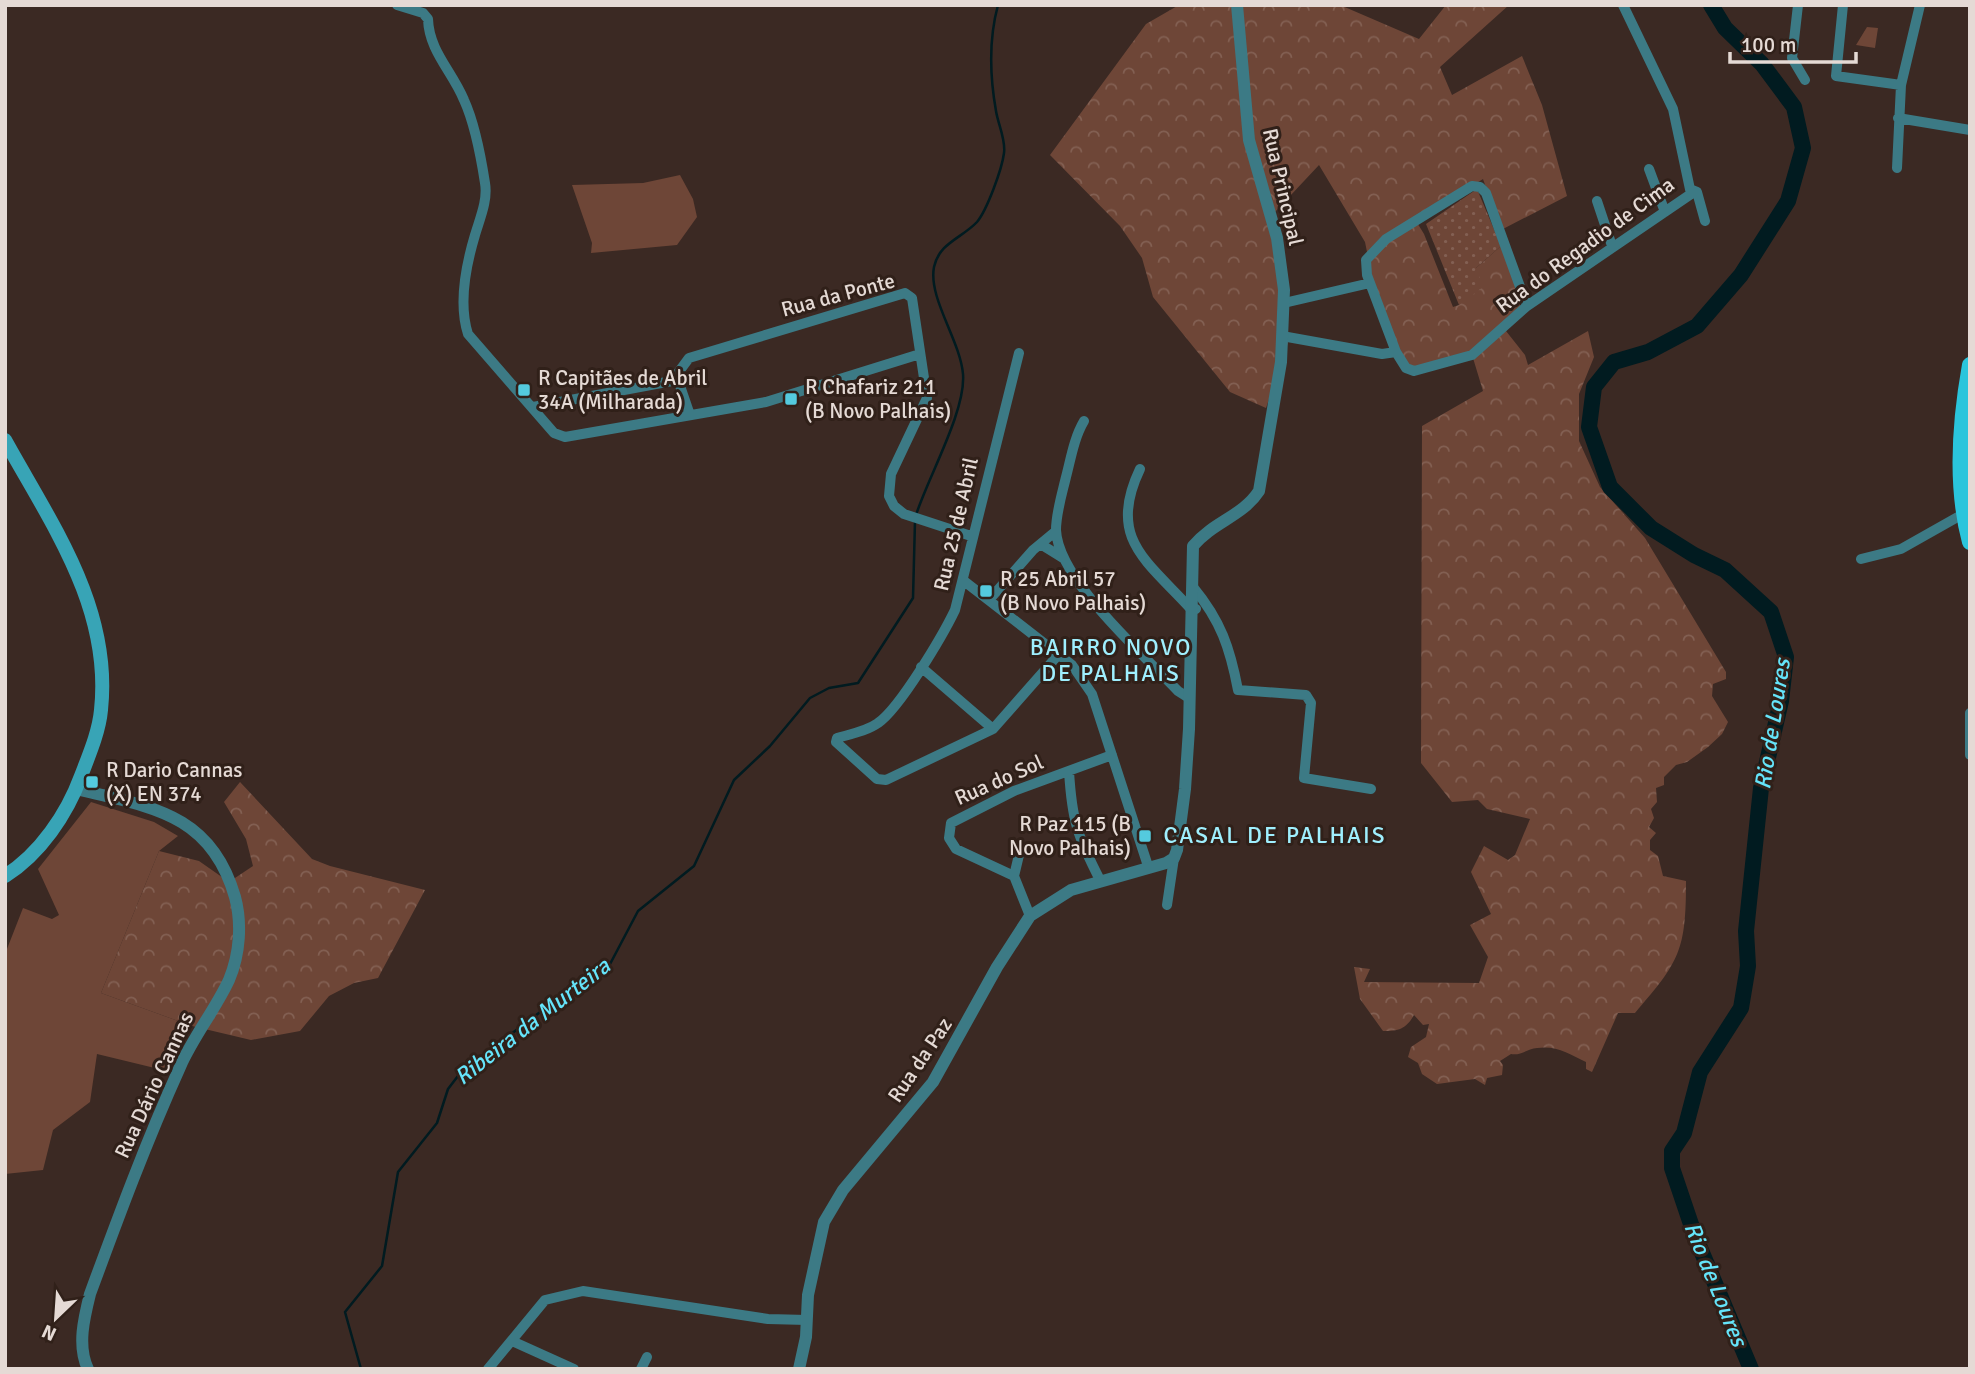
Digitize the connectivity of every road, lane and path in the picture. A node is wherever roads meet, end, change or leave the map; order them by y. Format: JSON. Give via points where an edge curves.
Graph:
{"nodes":[{"id":1,"x":397,"y":5,"type":"edge"},
{"id":2,"x":1237,"y":5,"type":"edge"},
{"id":3,"x":1623,"y":5,"type":"edge"},
{"id":4,"x":1798,"y":5,"type":"edge"},
{"id":5,"x":1843,"y":5,"type":"edge"},
{"id":6,"x":1920,"y":5,"type":"edge"},
{"id":7,"x":1805,"y":80,"type":"dead end"},
{"id":8,"x":1902,"y":85,"type":"junction"},
{"id":9,"x":1898,"y":118,"type":"junction"},
{"id":10,"x":1970,"y":130,"type":"edge"},
{"id":11,"x":1897,"y":168,"type":"dead end"},
{"id":12,"x":1650,"y":169,"type":"dead end"},
{"id":13,"x":1692,"y":190,"type":"junction"},
{"id":14,"x":1597,"y":201,"type":"dead end"},
{"id":15,"x":1665,"y":212,"type":"junction"},
{"id":16,"x":1704,"y":221,"type":"dead end"},
{"id":17,"x":1612,"y":246,"type":"junction"},
{"id":18,"x":1370,"y":283,"type":"junction"},
{"id":19,"x":1284,"y":303,"type":"junction"},
{"id":20,"x":1527,"y":306,"type":"junction"},
{"id":21,"x":1282,"y":336,"type":"junction"},
{"id":22,"x":1396,"y":352,"type":"junction"},
{"id":23,"x":1019,"y":353,"type":"dead end"},
{"id":24,"x":920,"y":355,"type":"junction"},
{"id":25,"x":1970,"y":365,"type":"edge"},
{"id":26,"x":677,"y":377,"type":"junction"},
{"id":27,"x":533,"y":407,"type":"junction"},
{"id":28,"x":690,"y":415,"type":"junction"},
{"id":29,"x":1084,"y":421,"type":"dead end"},
{"id":30,"x":5,"y":440,"type":"edge"},
{"id":31,"x":1140,"y":469,"type":"dead end"},
{"id":32,"x":1963,"y":514,"type":"junction"},
{"id":33,"x":1056,"y":531,"type":"junction"},
{"id":34,"x":971,"y":536,"type":"junction"},
{"id":35,"x":1970,"y":542,"type":"edge"},
{"id":36,"x":1042,"y":545,"type":"junction"},
{"id":37,"x":1063,"y":558,"type":"junction"},
{"id":38,"x":1861,"y":559,"type":"dead end"},
{"id":39,"x":964,"y":581,"type":"junction"},
{"id":40,"x":1193,"y":587,"type":"junction"},
{"id":41,"x":989,"y":600,"type":"junction"},
{"id":42,"x":1190,"y":608,"type":"junction"},
{"id":43,"x":1208,"y":609,"type":"junction"},
{"id":44,"x":1059,"y":654,"type":"junction"},
{"id":45,"x":921,"y":667,"type":"junction"},
{"id":46,"x":1189,"y":698,"type":"junction"},
{"id":47,"x":1970,"y":713,"type":"edge"},
{"id":48,"x":993,"y":729,"type":"junction"},
{"id":49,"x":1112,"y":755,"type":"junction"},
{"id":50,"x":1970,"y":755,"type":"edge"},
{"id":51,"x":1069,"y":771,"type":"junction"},
{"id":52,"x":76,"y":789,"type":"junction"},
{"id":53,"x":1371,"y":789,"type":"dead end"},
{"id":54,"x":1019,"y":855,"type":"dead end"},
{"id":55,"x":1174,"y":858,"type":"junction"},
{"id":56,"x":1148,"y":866,"type":"junction"},
{"id":57,"x":5,"y":876,"type":"edge"},
{"id":58,"x":1014,"y":876,"type":"junction"},
{"id":59,"x":1100,"y":880,"type":"junction"},
{"id":60,"x":1167,"y":905,"type":"dead end"},
{"id":61,"x":1030,"y":916,"type":"junction"},
{"id":62,"x":807,"y":1320,"type":"junction"},
{"id":63,"x":512,"y":1341,"type":"junction"},
{"id":64,"x":647,"y":1357,"type":"dead end"},
{"id":65,"x":88,"y":1369,"type":"edge"},
{"id":66,"x":488,"y":1369,"type":"edge"},
{"id":67,"x":574,"y":1369,"type":"edge"},
{"id":68,"x":641,"y":1369,"type":"edge"},
{"id":69,"x":799,"y":1369,"type":"edge"}],
"edges":[{"from":1,"to":27,"type":"street","via":[[428,19],[428,36],[466,103],[486,185],[465,269],[468,334]]},
{"from":2,"to":19,"type":"street","name":"Rua Principal","via":[[1249,140],[1277,238]]},
{"from":3,"to":13,"type":"street","name":"Rua do Regadio de Cima","via":[[1673,109]]},
{"from":4,"to":7,"type":"street","via":[[1792,58]]},
{"from":5,"to":8,"type":"street","via":[[1836,76]]},
{"from":6,"to":8,"type":"street"},
{"from":8,"to":9,"type":"street"},
{"from":9,"to":10,"type":"street"},
{"from":9,"to":11,"type":"street"},
{"from":12,"to":15,"type":"street"},
{"from":13,"to":15,"type":"street","name":"Rua do Regadio de Cima"},
{"from":13,"to":16,"type":"street","via":[[1697,192]]},
{"from":14,"to":17,"type":"street"},
{"from":15,"to":17,"type":"street","name":"Rua do Regadio de Cima"},
{"from":17,"to":20,"type":"street","name":"Rua do Regadio de Cima"},
{"from":18,"to":19,"type":"street"},
{"from":18,"to":20,"type":"street","via":[[1366,260],[1380,244],[1472,186],[1480,187],[1486,192]]},
{"from":18,"to":22,"type":"street"},
{"from":19,"to":21,"type":"street","name":"Rua Principal"},
{"from":20,"to":22,"type":"street","name":"Rua do Regadio de Cima","via":[[1472,355],[1414,371],[1406,368]]},
{"from":21,"to":22,"type":"street","via":[[1382,354]]},
{"from":21,"to":40,"type":"street","name":"Rua Principal","via":[[1259,491],[1250,506],[1207,530],[1193,546]]},
{"from":23,"to":34,"type":"street","name":"Rua 25 de Abril"},
{"from":24,"to":26,"type":"street","name":"Rua da Ponte","via":[[912,298],[905,293],[689,358]]},
{"from":24,"to":28,"type":"street","via":[[765,402]]},
{"from":24,"to":34,"type":"street","name":"Rua da Ponte","via":[[927,398],[891,474],[894,506],[910,517]]},
{"from":25,"to":32,"type":"main road","via":[[1963,425]]},
{"from":26,"to":27,"type":"street","name":"Rua da Ponte"},
{"from":26,"to":28,"type":"street"},
{"from":27,"to":28,"type":"street","via":[[554,433],[565,438]]},
{"from":29,"to":33,"type":"street"},
{"from":30,"to":52,"type":"main road","via":[[76,570],[99,637],[101,712]]},
{"from":31,"to":42,"type":"street","via":[[1126,512],[1130,538]]},
{"from":32,"to":35,"type":"main road"},
{"from":32,"to":38,"type":"street","via":[[1901,549]]},
{"from":33,"to":36,"type":"street"},
{"from":33,"to":37,"type":"street"},
{"from":34,"to":39,"type":"street","name":"Rua 25 de Abril"},
{"from":36,"to":37,"type":"street"},
{"from":36,"to":41,"type":"street"},
{"from":37,"to":46,"type":"street","via":[[1080,586]]},
{"from":39,"to":41,"type":"street"},
{"from":39,"to":45,"type":"street","name":"Rua 25 de Abril","via":[[944,633]]},
{"from":40,"to":42,"type":"street"},
{"from":40,"to":43,"type":"street"},
{"from":41,"to":44,"type":"street"},
{"from":42,"to":43,"type":"street"},
{"from":42,"to":46,"type":"street"},
{"from":43,"to":53,"type":"street","via":[[1233,657],[1238,690],[1306,695],[1311,703],[1304,778]]},
{"from":44,"to":48,"type":"street"},
{"from":44,"to":49,"type":"street","via":[[1092,694]]},
{"from":45,"to":48,"type":"street"},
{"from":45,"to":48,"type":"street","name":"Rua 25 de Abril","via":[[879,723],[837,738],[841,747],[881,780]]},
{"from":46,"to":55,"type":"street","via":[[1185,789]]},
{"from":47,"to":50,"type":"street"},
{"from":49,"to":51,"type":"street","name":"Rua do Sol"},
{"from":49,"to":56,"type":"street"},
{"from":51,"to":58,"type":"street","name":"Rua do Sol","via":[[951,823],[949,838],[956,849]]},
{"from":51,"to":59,"type":"street","via":[[1077,835]]},
{"from":52,"to":57,"type":"main road","via":[[41,844]]},
{"from":52,"to":65,"type":"street","name":"Rua Dário Cannas","via":[[155,807],[206,839],[227,870],[241,916],[230,978],[188,1049],[156,1120],[90,1294],[83,1357]]},
{"from":54,"to":58,"type":"street"},
{"from":55,"to":56,"type":"street","name":"Rua da Paz"},
{"from":55,"to":60,"type":"street"},
{"from":56,"to":59,"type":"street","name":"Rua da Paz"},
{"from":58,"to":61,"type":"street"},
{"from":59,"to":61,"type":"street","name":"Rua da Paz","via":[[1071,890]]},
{"from":61,"to":62,"type":"street","name":"Rua da Paz","via":[[933,1082],[843,1190],[824,1222]]},
{"from":62,"to":63,"type":"street","via":[[768,1319],[583,1291],[545,1300]]},
{"from":62,"to":69,"type":"street","name":"Rua da Paz"},
{"from":63,"to":66,"type":"street"},
{"from":63,"to":67,"type":"street"},
{"from":64,"to":68,"type":"street"}]}
